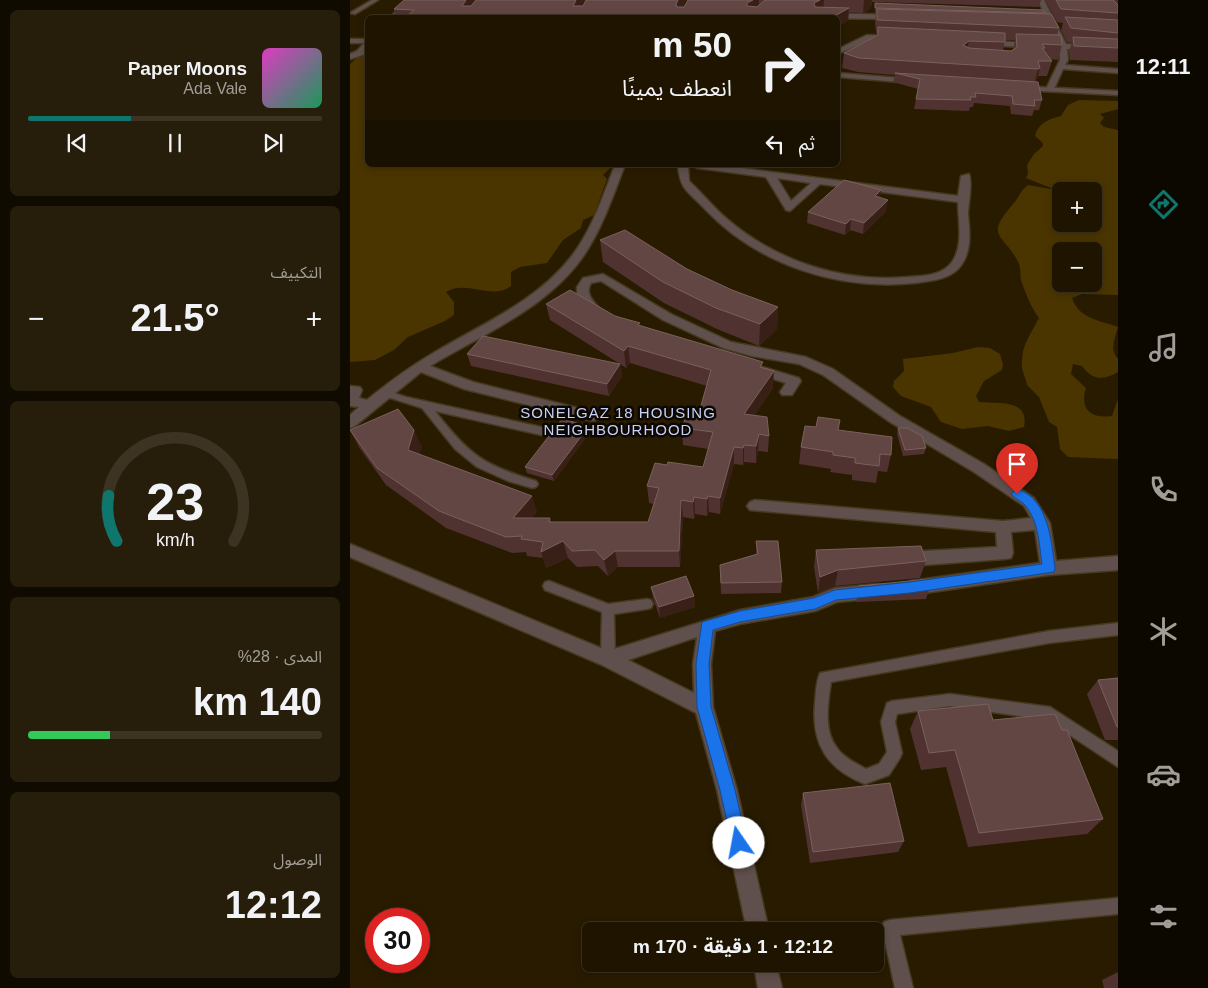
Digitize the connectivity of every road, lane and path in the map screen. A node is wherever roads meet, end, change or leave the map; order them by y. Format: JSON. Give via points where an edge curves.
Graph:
{"nodes":[{"id":1,"x":376,"y":0,"type":"edge"},
{"id":2,"x":410,"y":0,"type":"edge"},
{"id":3,"x":1041,"y":0,"type":"edge"},
{"id":4,"x":362,"y":6,"type":"junction"},
{"id":5,"x":350,"y":7,"type":"edge"},
{"id":6,"x":1038,"y":11,"type":"edge"},
{"id":7,"x":1047,"y":11,"type":"junction"},
{"id":8,"x":351,"y":14,"type":"edge"},
{"id":9,"x":396,"y":15,"type":"edge"},
{"id":10,"x":840,"y":16,"type":"edge"},
{"id":11,"x":903,"y":18,"type":"edge"},
{"id":12,"x":1042,"y":23,"type":"edge"},
{"id":13,"x":1053,"y":24,"type":"junction"},
{"id":14,"x":1063,"y":26,"type":"edge"},
{"id":15,"x":900,"y":39,"type":"edge"},
{"id":16,"x":350,"y":41,"type":"edge"},
{"id":17,"x":365,"y":42,"type":"edge"},
{"id":18,"x":978,"y":42,"type":"edge"},
{"id":19,"x":1007,"y":44,"type":"junction"},
{"id":20,"x":1063,"y":46,"type":"junction"},
{"id":21,"x":1118,"y":49,"type":"edge"},
{"id":22,"x":840,"y":51,"type":"edge"},
{"id":23,"x":1007,"y":52,"type":"edge"},
{"id":24,"x":364,"y":53,"type":"edge"},
{"id":25,"x":350,"y":55,"type":"edge"},
{"id":26,"x":1060,"y":67,"type":"junction"},
{"id":27,"x":1118,"y":70,"type":"edge"},
{"id":28,"x":840,"y":75,"type":"edge"},
{"id":29,"x":927,"y":82,"type":"edge"},
{"id":30,"x":1013,"y":87,"type":"edge"},
{"id":31,"x":1050,"y":89,"type":"junction"},
{"id":32,"x":1118,"y":93,"type":"edge"},
{"id":33,"x":619,"y":167,"type":"edge"},
{"id":34,"x":682,"y":167,"type":"edge"},
{"id":35,"x":713,"y":167,"type":"edge"},
{"id":36,"x":770,"y":174,"type":"junction"},
{"id":37,"x":966,"y":176,"type":"dead end"},
{"id":38,"x":818,"y":181,"type":"junction"},
{"id":39,"x":962,"y":200,"type":"junction"},
{"id":40,"x":606,"y":320,"type":"edge"},
{"id":41,"x":739,"y":364,"type":"edge"},
{"id":42,"x":420,"y":367,"type":"junction"},
{"id":43,"x":788,"y":392,"type":"dead end"},
{"id":44,"x":385,"y":393,"type":"junction"},
{"id":45,"x":350,"y":398,"type":"edge"},
{"id":46,"x":424,"y":404,"type":"junction"},
{"id":47,"x":369,"y":405,"type":"junction"},
{"id":48,"x":593,"y":416,"type":"dead end"},
{"id":49,"x":350,"y":423,"type":"edge"},
{"id":50,"x":546,"y":432,"type":"dead end"},
{"id":51,"x":532,"y":484,"type":"dead end"},
{"id":52,"x":755,"y":506,"type":"dead end"},
{"id":53,"x":1042,"y":523,"type":"junction"},
{"id":54,"x":1003,"y":527,"type":"junction"},
{"id":55,"x":350,"y":550,"type":"edge"},
{"id":56,"x":924,"y":558,"type":"edge"},
{"id":57,"x":1118,"y":563,"type":"edge"},
{"id":58,"x":1049,"y":568,"type":"junction"},
{"id":59,"x":549,"y":586,"type":"dead end"},
{"id":60,"x":647,"y":604,"type":"dead end"},
{"id":61,"x":608,"y":609,"type":"junction"},
{"id":62,"x":707,"y":626,"type":"junction"},
{"id":63,"x":1118,"y":629,"type":"edge"},
{"id":64,"x":608,"y":659,"type":"junction"},
{"id":65,"x":704,"y":707,"type":"junction"},
{"id":66,"x":1118,"y":760,"type":"edge"},
{"id":67,"x":1118,"y":906,"type":"edge"},
{"id":68,"x":756,"y":922,"type":"edge"},
{"id":69,"x":767,"y":972,"type":"edge"},
{"id":70,"x":770,"y":988,"type":"edge"},
{"id":71,"x":904,"y":988,"type":"edge"}],
"edges":[{"from":1,"to":4,"type":"lane"},
{"from":2,"to":9,"type":"street"},
{"from":3,"to":7,"type":"street"},
{"from":4,"to":5,"type":"lane"},
{"from":4,"to":8,"type":"lane"},
{"from":6,"to":7,"type":"lane"},
{"from":7,"to":13,"type":"street"},
{"from":10,"to":11,"type":"street"},
{"from":12,"to":13,"type":"street"},
{"from":13,"to":14,"type":"street"},
{"from":13,"to":20,"type":"street"},
{"from":15,"to":22,"type":"street","via":[[870,37]]},
{"from":16,"to":17,"type":"lane"},
{"from":18,"to":19,"type":"street"},
{"from":19,"to":20,"type":"street"},
{"from":19,"to":23,"type":"street"},
{"from":20,"to":21,"type":"street"},
{"from":20,"to":26,"type":"street","via":[[1064,60]]},
{"from":24,"to":25,"type":"street"},
{"from":26,"to":27,"type":"street"},
{"from":26,"to":31,"type":"street"},
{"from":28,"to":29,"type":"street"},
{"from":30,"to":31,"type":"street"},
{"from":31,"to":32,"type":"street"},
{"from":33,"to":42,"type":"street","via":[[584,247],[549,287]]},
{"from":34,"to":39,"type":"street","via":[[684,182],[724,221],[755,243],[824,274],[873,283],[941,276],[956,264],[965,236]]},
{"from":35,"to":36,"type":"street"},
{"from":36,"to":38,"type":"street"},
{"from":36,"to":38,"type":"street","via":[[790,208]]},
{"from":37,"to":39,"type":"street"},
{"from":38,"to":39,"type":"street"},
{"from":40,"to":53,"type":"street","via":[[583,297],[583,288],[588,280],[603,277],[666,317],[727,345],[802,360],[828,372],[895,419],[1029,502]]},
{"from":41,"to":43,"type":"street","via":[[794,381]]},
{"from":42,"to":44,"type":"street"},
{"from":42,"to":48,"type":"street","via":[[469,386]]},
{"from":44,"to":46,"type":"lane"},
{"from":44,"to":47,"type":"street"},
{"from":45,"to":47,"type":"street"},
{"from":46,"to":50,"type":"lane"},
{"from":46,"to":51,"type":"lane","via":[[457,447],[469,457],[500,476]]},
{"from":47,"to":49,"type":"street"},
{"from":52,"to":54,"type":"street"},
{"from":53,"to":54,"type":"street"},
{"from":53,"to":58,"type":"street"},
{"from":54,"to":56,"type":"street","via":[[1005,552]]},
{"from":55,"to":64,"type":"street"},
{"from":57,"to":58,"type":"street"},
{"from":58,"to":62,"type":"street","via":[[835,595],[815,604]]},
{"from":59,"to":61,"type":"lane"},
{"from":60,"to":61,"type":"lane"},
{"from":61,"to":64,"type":"lane"},
{"from":62,"to":64,"type":"street"},
{"from":62,"to":65,"type":"street","via":[[702,664]]},
{"from":63,"to":66,"type":"lane","via":[[1049,637],[825,677],[820,714],[831,754],[865,777],[884,770],[895,753],[888,722],[892,708],[950,700],[1050,714]]},
{"from":64,"to":65,"type":"street"},
{"from":65,"to":68,"type":"street","via":[[727,790]]},
{"from":67,"to":71,"type":"lane","via":[[890,928]]},
{"from":69,"to":70,"type":"street"}]}
